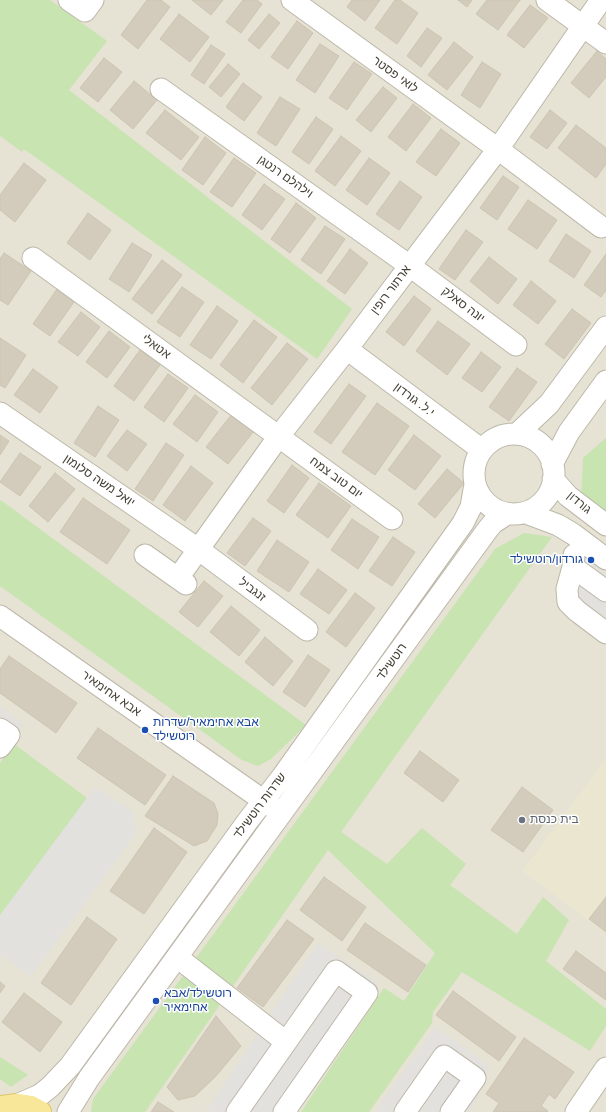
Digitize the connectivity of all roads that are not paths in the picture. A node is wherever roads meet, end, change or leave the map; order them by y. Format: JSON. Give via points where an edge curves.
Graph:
{"nodes":[{"id":1,"x":69,"y":0,"type":"edge"},
{"id":2,"x":93,"y":0,"type":"edge"},
{"id":3,"x":292,"y":0,"type":"edge"},
{"id":4,"x":546,"y":0,"type":"edge"},
{"id":5,"x":601,"y":0,"type":"edge"},
{"id":6,"x":584,"y":27,"type":"junction"},
{"id":7,"x":606,"y":43,"type":"edge"},
{"id":8,"x":160,"y":89,"type":"dead end"},
{"id":9,"x":498,"y":149,"type":"junction"},
{"id":10,"x":601,"y":227,"type":"dead end"},
{"id":11,"x":33,"y":258,"type":"dead end"},
{"id":12,"x":410,"y":266,"type":"junction"},
{"id":13,"x":606,"y":327,"type":"edge"},
{"id":14,"x":516,"y":345,"type":"dead end"},
{"id":15,"x":347,"y":349,"type":"junction"},
{"id":16,"x":606,"y":380,"type":"edge"},
{"id":17,"x":0,"y":413,"type":"edge"},
{"id":18,"x":517,"y":434,"type":"junction"},
{"id":19,"x":279,"y":436,"type":"junction"},
{"id":20,"x":482,"y":450,"type":"junction"},
{"id":21,"x":553,"y":471,"type":"junction"},
{"id":22,"x":475,"y":484,"type":"junction"},
{"id":23,"x":516,"y":513,"type":"junction"},
{"id":24,"x":392,"y":519,"type":"dead end"},
{"id":25,"x":606,"y":525,"type":"edge"},
{"id":26,"x":573,"y":534,"type":"junction"},
{"id":27,"x":198,"y":549,"type":"junction"},
{"id":28,"x":145,"y":555,"type":"dead end"},
{"id":29,"x":606,"y":559,"type":"edge"},
{"id":30,"x":573,"y":567,"type":"junction"},
{"id":31,"x":606,"y":591,"type":"edge"},
{"id":32,"x":0,"y":616,"type":"edge"},
{"id":33,"x":307,"y":630,"type":"dead end"},
{"id":34,"x":606,"y":633,"type":"edge"},
{"id":35,"x":0,"y":728,"type":"edge"},
{"id":36,"x":0,"y":747,"type":"edge"},
{"id":37,"x":263,"y":801,"type":"junction"},
{"id":38,"x":280,"y":814,"type":"junction"},
{"id":39,"x":177,"y":957,"type":"junction"},
{"id":40,"x":286,"y":1042,"type":"junction"},
{"id":41,"x":606,"y":1068,"type":"edge"},
{"id":42,"x":5,"y":1106,"type":"edge"},
{"id":43,"x":40,"y":1112,"type":"edge"},
{"id":44,"x":68,"y":1112,"type":"edge"},
{"id":45,"x":237,"y":1112,"type":"edge"},
{"id":46,"x":284,"y":1112,"type":"edge"},
{"id":47,"x":405,"y":1112,"type":"edge"},
{"id":48,"x":451,"y":1112,"type":"edge"},
{"id":49,"x":576,"y":1112,"type":"edge"}],
"edges":[{"from":1,"to":2,"type":"street","via":[[85,11]]},
{"from":3,"to":9,"type":"street","name":"לואי פסטר"},
{"from":4,"to":6,"type":"street"},
{"from":5,"to":6,"type":"street","name":"ארתור רופין"},
{"from":6,"to":7,"type":"street"},
{"from":6,"to":9,"type":"street","name":"ארתור רופין"},
{"from":8,"to":12,"type":"street","name":"וילהלם רנטגן"},
{"from":9,"to":10,"type":"street","name":"לואי פסטר"},
{"from":9,"to":12,"type":"street","name":"ארתור רופין"},
{"from":11,"to":19,"type":"street","name":"אטאלי"},
{"from":12,"to":14,"type":"street","name":"יונה סאלק"},
{"from":12,"to":15,"type":"street","name":"ארתור רופין"},
{"from":13,"to":18,"type":"street","via":[[549,404]]},
{"from":15,"to":19,"type":"street","name":"ארתור רופין"},
{"from":15,"to":20,"type":"street","name":"י.ל. גורדון"},
{"from":16,"to":21,"type":"street","via":[[569,432]]},
{"from":17,"to":27,"type":"street","name":"יואל משה סלומון"},
{"from":18,"to":20,"type":"street","via":[[498,438]]},
{"from":18,"to":21,"type":"street","via":[[529,437],[539,444],[547,453]]},
{"from":19,"to":24,"type":"street","name":"יום טוב צמח"},
{"from":19,"to":27,"type":"street","name":"ארתור רופין"},
{"from":20,"to":22,"type":"street","via":[[476,460]]},
{"from":21,"to":23,"type":"street","via":[[551,490],[545,500],[536,508]]},
{"from":21,"to":25,"type":"street","name":"גורדון","via":[[568,496]]},
{"from":22,"to":23,"type":"street","via":[[486,504],[496,510]]},
{"from":22,"to":37,"type":"street","name":"שדרות רוטשילד","via":[[471,506],[463,523]]},
{"from":23,"to":26,"type":"street","via":[[553,523]]},
{"from":23,"to":38,"type":"street","name":"רוטשילד","via":[[494,523],[488,529]]},
{"from":26,"to":29,"type":"street"},
{"from":26,"to":30,"type":"street"},
{"from":27,"to":28,"type":"street","name":"ארתור רופין","via":[[182,581]]},
{"from":27,"to":33,"type":"street","name":"זנגביל"},
{"from":30,"to":31,"type":"street"},
{"from":30,"to":34,"type":"street","via":[[567,589],[568,602]]},
{"from":32,"to":37,"type":"street","name":"אבא אחימאיר"},
{"from":35,"to":36,"type":"street","via":[[9,735]]},
{"from":37,"to":38,"type":"street","name":"אבא אחימאיר"},
{"from":37,"to":42,"type":"street","name":"שדרות רוטשילד","via":[[70,1066],[40,1095]]},
{"from":38,"to":39,"type":"street","name":"שדרות רוטשילד"},
{"from":39,"to":40,"type":"street"},
{"from":39,"to":44,"type":"street","name":"שדרות רוטשילד","via":[[89,1078]]},
{"from":40,"to":45,"type":"street"},
{"from":40,"to":46,"type":"street","via":[[336,971],[367,994]]},
{"from":41,"to":49,"type":"street"},
{"from":42,"to":43,"type":"main road","via":[[31,1108]]},
{"from":47,"to":48,"type":"street","via":[[444,1056],[475,1078]]}]}
